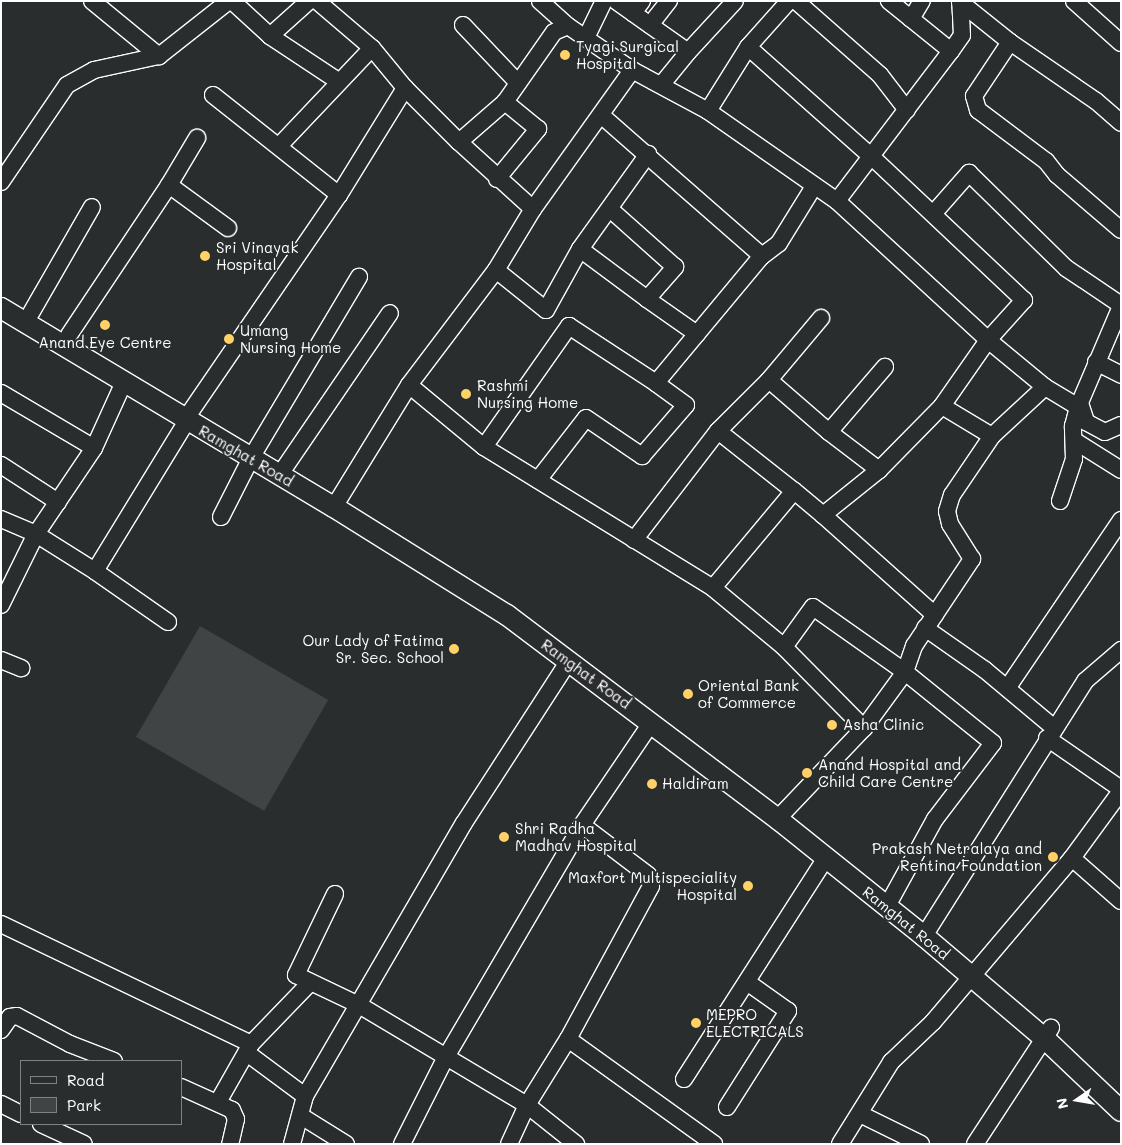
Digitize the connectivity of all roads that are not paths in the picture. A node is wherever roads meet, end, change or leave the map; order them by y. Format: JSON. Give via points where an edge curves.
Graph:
{"nodes":[{"id":1,"x":92,"y":1,"type":"edge"},
{"id":2,"x":230,"y":1,"type":"edge"},
{"id":3,"x":309,"y":1,"type":"edge"},
{"id":4,"x":317,"y":1,"type":"edge"},
{"id":5,"x":540,"y":1,"type":"edge"},
{"id":6,"x":604,"y":1,"type":"edge"},
{"id":7,"x":616,"y":1,"type":"edge"},
{"id":8,"x":669,"y":1,"type":"edge"},
{"id":9,"x":889,"y":1,"type":"edge"},
{"id":10,"x":922,"y":1,"type":"edge"},
{"id":11,"x":960,"y":1,"type":"edge"},
{"id":12,"x":1074,"y":1,"type":"edge"},
{"id":13,"x":787,"y":3,"type":"edge"},
{"id":14,"x":728,"y":4,"type":"edge"},
{"id":15,"x":638,"y":7,"type":"edge"},
{"id":16,"x":911,"y":19,"type":"junction"},
{"id":17,"x":463,"y":25,"type":"dead end"},
{"id":18,"x":650,"y":25,"type":"junction"},
{"id":19,"x":568,"y":26,"type":"junction"},
{"id":20,"x":962,"y":35,"type":"junction"},
{"id":21,"x":270,"y":36,"type":"junction"},
{"id":22,"x":586,"y":38,"type":"junction"},
{"id":23,"x":938,"y":41,"type":"junction"},
{"id":24,"x":1010,"y":42,"type":"junction"},
{"id":25,"x":1121,"y":43,"type":"edge"},
{"id":26,"x":748,"y":47,"type":"junction"},
{"id":27,"x":372,"y":48,"type":"junction"},
{"id":28,"x":951,"y":51,"type":"junction"},
{"id":29,"x":688,"y":52,"type":"junction"},
{"id":30,"x":159,"y":56,"type":"junction"},
{"id":31,"x":632,"y":70,"type":"junction"},
{"id":32,"x":338,"y":81,"type":"junction"},
{"id":33,"x":518,"y":83,"type":"junction"},
{"id":34,"x":662,"y":84,"type":"junction"},
{"id":35,"x":405,"y":88,"type":"junction"},
{"id":36,"x":213,"y":95,"type":"dead end"},
{"id":37,"x":505,"y":102,"type":"junction"},
{"id":38,"x":907,"y":110,"type":"junction"},
{"id":39,"x":708,"y":111,"type":"junction"},
{"id":40,"x":601,"y":115,"type":"junction"},
{"id":41,"x":1121,"y":123,"type":"edge"},
{"id":42,"x":197,"y":138,"type":"dead end"},
{"id":43,"x":459,"y":142,"type":"junction"},
{"id":44,"x":279,"y":146,"type":"junction"},
{"id":45,"x":648,"y":154,"type":"junction"},
{"id":46,"x":872,"y":157,"type":"junction"},
{"id":47,"x":497,"y":179,"type":"junction"},
{"id":48,"x":1,"y":182,"type":"edge"},
{"id":49,"x":169,"y":185,"type":"junction"},
{"id":50,"x":813,"y":188,"type":"junction"},
{"id":51,"x":339,"y":195,"type":"junction"},
{"id":52,"x":837,"y":201,"type":"junction"},
{"id":53,"x":92,"y":207,"type":"dead end"},
{"id":54,"x":533,"y":208,"type":"junction"},
{"id":55,"x":610,"y":209,"type":"junction"},
{"id":56,"x":933,"y":214,"type":"junction"},
{"id":57,"x":228,"y":228,"type":"dead end"},
{"id":58,"x":1121,"y":230,"type":"edge"},
{"id":59,"x":580,"y":249,"type":"junction"},
{"id":60,"x":762,"y":256,"type":"junction"},
{"id":61,"x":496,"y":270,"type":"junction"},
{"id":62,"x":359,"y":277,"type":"dead end"},
{"id":63,"x":1,"y":295,"type":"edge"},
{"id":64,"x":647,"y":299,"type":"junction"},
{"id":65,"x":1121,"y":305,"type":"edge"},
{"id":66,"x":1,"y":308,"type":"edge"},
{"id":67,"x":546,"y":310,"type":"junction"},
{"id":68,"x":31,"y":313,"type":"junction"},
{"id":69,"x":390,"y":313,"type":"dead end"},
{"id":70,"x":821,"y":318,"type":"dead end"},
{"id":71,"x":569,"y":326,"type":"junction"},
{"id":72,"x":697,"y":334,"type":"junction"},
{"id":73,"x":69,"y":335,"type":"junction"},
{"id":74,"x":988,"y":340,"type":"junction"},
{"id":75,"x":1096,"y":362,"type":"junction"},
{"id":76,"x":885,"y":366,"type":"dead end"},
{"id":77,"x":1121,"y":375,"type":"edge"},
{"id":78,"x":769,"y":380,"type":"junction"},
{"id":79,"x":124,"y":382,"type":"junction"},
{"id":80,"x":656,"y":383,"type":"junction"},
{"id":81,"x":409,"y":386,"type":"junction"},
{"id":82,"x":1045,"y":387,"type":"junction"},
{"id":83,"x":1,"y":393,"type":"edge"},
{"id":84,"x":1079,"y":405,"type":"junction"},
{"id":85,"x":942,"y":406,"type":"junction"},
{"id":86,"x":189,"y":416,"type":"junction"},
{"id":87,"x":1121,"y":425,"type":"edge"},
{"id":88,"x":718,"y":431,"type":"junction"},
{"id":89,"x":829,"y":432,"type":"junction"},
{"id":90,"x":992,"y":436,"type":"junction"},
{"id":91,"x":1075,"y":441,"type":"junction"},
{"id":92,"x":94,"y":448,"type":"junction"},
{"id":93,"x":484,"y":448,"type":"junction"},
{"id":94,"x":254,"y":454,"type":"junction"},
{"id":95,"x":1,"y":464,"type":"edge"},
{"id":96,"x":285,"y":466,"type":"junction"},
{"id":97,"x":880,"y":470,"type":"junction"},
{"id":98,"x":1121,"y":470,"type":"edge"},
{"id":99,"x":538,"y":480,"type":"junction"},
{"id":100,"x":794,"y":491,"type":"junction"},
{"id":101,"x":1060,"y":501,"type":"dead end"},
{"id":102,"x":58,"y":502,"type":"junction"},
{"id":103,"x":337,"y":502,"type":"junction"},
{"id":104,"x":823,"y":515,"type":"junction"},
{"id":105,"x":221,"y":517,"type":"dead end"},
{"id":106,"x":1,"y":519,"type":"edge"},
{"id":107,"x":1121,"y":520,"type":"edge"},
{"id":108,"x":36,"y":534,"type":"junction"},
{"id":109,"x":634,"y":540,"type":"junction"},
{"id":110,"x":95,"y":571,"type":"junction"},
{"id":111,"x":712,"y":588,"type":"junction"},
{"id":112,"x":1,"y":605,"type":"edge"},
{"id":113,"x":930,"y":621,"type":"junction"},
{"id":114,"x":168,"y":622,"type":"dead end"},
{"id":115,"x":784,"y":647,"type":"junction"},
{"id":116,"x":1121,"y":650,"type":"edge"},
{"id":117,"x":1,"y":660,"type":"edge"},
{"id":118,"x":569,"y":661,"type":"junction"},
{"id":119,"x":21,"y":668,"type":"dead end"},
{"id":120,"x":905,"y":672,"type":"junction"},
{"id":121,"x":1008,"y":687,"type":"junction"},
{"id":122,"x":651,"y":723,"type":"junction"},
{"id":123,"x":864,"y":728,"type":"junction"},
{"id":124,"x":1051,"y":733,"type":"junction"},
{"id":125,"x":1121,"y":790,"type":"edge"},
{"id":126,"x":784,"y":812,"type":"junction"},
{"id":127,"x":582,"y":825,"type":"junction"},
{"id":128,"x":826,"y":858,"type":"junction"},
{"id":129,"x":1072,"y":858,"type":"junction"},
{"id":130,"x":335,"y":894,"type":"dead end"},
{"id":131,"x":892,"y":899,"type":"junction"},
{"id":132,"x":1121,"y":901,"type":"edge"},
{"id":133,"x":1,"y":924,"type":"edge"},
{"id":134,"x":927,"y":932,"type":"junction"},
{"id":135,"x":973,"y":971,"type":"junction"},
{"id":136,"x":747,"y":982,"type":"junction"},
{"id":137,"x":309,"y":984,"type":"junction"},
{"id":138,"x":359,"y":1005,"type":"junction"},
{"id":139,"x":1,"y":1030,"type":"edge"},
{"id":140,"x":1048,"y":1033,"type":"junction"},
{"id":141,"x":568,"y":1039,"type":"junction"},
{"id":142,"x":249,"y":1048,"type":"junction"},
{"id":143,"x":446,"y":1057,"type":"junction"},
{"id":144,"x":111,"y":1060,"type":"edge"},
{"id":145,"x":684,"y":1080,"type":"dead end"},
{"id":146,"x":182,"y":1087,"type":"edge"},
{"id":147,"x":1121,"y":1092,"type":"edge"},
{"id":148,"x":305,"y":1096,"type":"junction"},
{"id":149,"x":218,"y":1102,"type":"junction"},
{"id":150,"x":1,"y":1104,"type":"edge"},
{"id":151,"x":527,"y":1106,"type":"junction"},
{"id":152,"x":727,"y":1107,"type":"dead end"},
{"id":153,"x":1121,"y":1111,"type":"edge"},
{"id":154,"x":20,"y":1114,"type":"edge"},
{"id":155,"x":860,"y":1114,"type":"junction"},
{"id":156,"x":301,"y":1116,"type":"junction"},
{"id":157,"x":42,"y":1125,"type":"edge"},
{"id":158,"x":59,"y":1139,"type":"edge"},
{"id":159,"x":84,"y":1144,"type":"edge"},
{"id":160,"x":230,"y":1144,"type":"edge"},
{"id":161,"x":292,"y":1144,"type":"edge"},
{"id":162,"x":346,"y":1144,"type":"edge"},
{"id":163,"x":402,"y":1144,"type":"edge"},
{"id":164,"x":509,"y":1144,"type":"edge"},
{"id":165,"x":576,"y":1144,"type":"edge"},
{"id":166,"x":714,"y":1144,"type":"edge"},
{"id":167,"x":840,"y":1144,"type":"edge"},
{"id":168,"x":921,"y":1144,"type":"edge"},
{"id":169,"x":974,"y":1144,"type":"edge"}],
"edges":[{"from":1,"to":30,"type":"street"},
{"from":2,"to":21,"type":"street"},
{"from":2,"to":30,"type":"street"},
{"from":3,"to":21,"type":"street"},
{"from":4,"to":27,"type":"street"},
{"from":5,"to":19,"type":"street"},
{"from":6,"to":22,"type":"street"},
{"from":7,"to":15,"type":"street"},
{"from":8,"to":18,"type":"street"},
{"from":9,"to":16,"type":"street"},
{"from":10,"to":16,"type":"street"},
{"from":11,"to":20,"type":"street"},
{"from":11,"to":24,"type":"street"},
{"from":12,"to":25,"type":"street"},
{"from":13,"to":26,"type":"street"},
{"from":13,"to":38,"type":"street","via":[[880,75]]},
{"from":14,"to":29,"type":"street"},
{"from":15,"to":18,"type":"street"},
{"from":16,"to":23,"type":"street"},
{"from":17,"to":33,"type":"street"},
{"from":18,"to":29,"type":"street"},
{"from":19,"to":22,"type":"street"},
{"from":19,"to":33,"type":"street","via":[[554,32]]},
{"from":20,"to":23,"type":"street"},
{"from":20,"to":28,"type":"street"},
{"from":21,"to":32,"type":"street"},
{"from":22,"to":31,"type":"street"},
{"from":23,"to":28,"type":"street"},
{"from":24,"to":41,"type":"street","via":[[1096,101]]},
{"from":24,"to":58,"type":"street","via":[[974,96],[978,110],[1046,161],[1057,175]]},
{"from":26,"to":39,"type":"street"},
{"from":26,"to":46,"type":"street"},
{"from":27,"to":32,"type":"street"},
{"from":27,"to":35,"type":"street"},
{"from":28,"to":38,"type":"street"},
{"from":29,"to":34,"type":"street"},
{"from":30,"to":48,"type":"street","via":[[94,70],[66,85]]},
{"from":31,"to":34,"type":"street"},
{"from":31,"to":40,"type":"street"},
{"from":32,"to":44,"type":"street"},
{"from":33,"to":37,"type":"street"},
{"from":34,"to":39,"type":"street"},
{"from":35,"to":43,"type":"street"},
{"from":35,"to":51,"type":"street"},
{"from":36,"to":44,"type":"street"},
{"from":37,"to":43,"type":"street"},
{"from":37,"to":47,"type":"street","via":[[538,129]]},
{"from":38,"to":46,"type":"street"},
{"from":39,"to":50,"type":"street"},
{"from":40,"to":45,"type":"street"},
{"from":40,"to":54,"type":"street"},
{"from":42,"to":49,"type":"street"},
{"from":43,"to":47,"type":"street"},
{"from":44,"to":51,"type":"street"},
{"from":45,"to":55,"type":"street"},
{"from":45,"to":60,"type":"street"},
{"from":46,"to":52,"type":"street"},
{"from":46,"to":56,"type":"street"},
{"from":47,"to":54,"type":"street"},
{"from":49,"to":57,"type":"street"},
{"from":49,"to":73,"type":"street"},
{"from":50,"to":52,"type":"street"},
{"from":50,"to":60,"type":"street","via":[[779,243]]},
{"from":51,"to":86,"type":"street"},
{"from":52,"to":74,"type":"street"},
{"from":53,"to":68,"type":"street"},
{"from":54,"to":61,"type":"street"},
{"from":55,"to":59,"type":"street"},
{"from":55,"to":64,"type":"street","via":[[675,267]]},
{"from":56,"to":65,"type":"street","via":[[970,174],[1066,268]]},
{"from":56,"to":74,"type":"street","via":[[1024,300]]},
{"from":59,"to":64,"type":"street"},
{"from":59,"to":67,"type":"street"},
{"from":60,"to":72,"type":"street"},
{"from":61,"to":67,"type":"street"},
{"from":61,"to":81,"type":"street"},
{"from":62,"to":94,"type":"street"},
{"from":63,"to":68,"type":"main road","name":"Ramghat Road"},
{"from":64,"to":72,"type":"street"},
{"from":65,"to":75,"type":"street"},
{"from":66,"to":79,"type":"main road","name":"Ramghat Road"},
{"from":67,"to":71,"type":"street"},
{"from":68,"to":73,"type":"main road","name":"Ramghat Road"},
{"from":69,"to":96,"type":"street"},
{"from":70,"to":78,"type":"street"},
{"from":71,"to":80,"type":"street"},
{"from":71,"to":93,"type":"street"},
{"from":72,"to":80,"type":"street"},
{"from":73,"to":86,"type":"main road","name":"Ramghat Road"},
{"from":74,"to":82,"type":"street"},
{"from":74,"to":85,"type":"street"},
{"from":75,"to":77,"type":"street"},
{"from":75,"to":84,"type":"street"},
{"from":76,"to":89,"type":"street"},
{"from":78,"to":88,"type":"street"},
{"from":78,"to":89,"type":"street"},
{"from":79,"to":86,"type":"main road","name":"Ramghat Road"},
{"from":79,"to":92,"type":"street"},
{"from":80,"to":99,"type":"street","via":[[686,405],[642,456],[586,418]]},
{"from":81,"to":93,"type":"street"},
{"from":81,"to":103,"type":"street"},
{"from":82,"to":84,"type":"street"},
{"from":82,"to":90,"type":"street"},
{"from":83,"to":92,"type":"street"},
{"from":84,"to":87,"type":"street","via":[[1086,422],[1105,432]]},
{"from":84,"to":91,"type":"street","via":[[1073,426]]},
{"from":85,"to":90,"type":"street"},
{"from":85,"to":97,"type":"street"},
{"from":86,"to":94,"type":"main road","name":"Ramghat Road"},
{"from":86,"to":110,"type":"street"},
{"from":88,"to":100,"type":"street"},
{"from":88,"to":109,"type":"street"},
{"from":89,"to":97,"type":"street"},
{"from":90,"to":113,"type":"street","via":[[952,495],[948,511],[950,524],[972,559]]},
{"from":91,"to":98,"type":"street"},
{"from":91,"to":101,"type":"street","via":[[1074,460]]},
{"from":92,"to":102,"type":"street"},
{"from":93,"to":99,"type":"street"},
{"from":94,"to":96,"type":"main road","name":"Ramghat Road"},
{"from":94,"to":103,"type":"main road","name":"Ramghat Road"},
{"from":94,"to":105,"type":"street"},
{"from":95,"to":102,"type":"street"},
{"from":96,"to":103,"type":"main road","name":"Ramghat Road"},
{"from":97,"to":104,"type":"street"},
{"from":99,"to":109,"type":"street"},
{"from":100,"to":104,"type":"street"},
{"from":100,"to":111,"type":"street"},
{"from":102,"to":108,"type":"street"},
{"from":103,"to":118,"type":"main road","name":"Ramghat Road","via":[[507,615]]},
{"from":103,"to":126,"type":"main road","name":"Ramghat Road","via":[[512,607]]},
{"from":104,"to":113,"type":"street"},
{"from":106,"to":108,"type":"street"},
{"from":107,"to":121,"type":"street"},
{"from":108,"to":110,"type":"street"},
{"from":108,"to":112,"type":"street"},
{"from":109,"to":111,"type":"street"},
{"from":110,"to":114,"type":"street"},
{"from":111,"to":115,"type":"street"},
{"from":113,"to":120,"type":"street","via":[[914,646]]},
{"from":113,"to":121,"type":"street"},
{"from":115,"to":120,"type":"street","via":[[813,607]]},
{"from":115,"to":123,"type":"street"},
{"from":116,"to":124,"type":"street","via":[[1085,682]]},
{"from":117,"to":119,"type":"street"},
{"from":118,"to":122,"type":"main road","name":"Ramghat Road"},
{"from":118,"to":138,"type":"street","via":[[464,823]]},
{"from":120,"to":123,"type":"street"},
{"from":120,"to":131,"type":"street","via":[[994,743],[934,819]]},
{"from":121,"to":124,"type":"street"},
{"from":122,"to":127,"type":"street"},
{"from":122,"to":128,"type":"main road","name":"Ramghat Road"},
{"from":123,"to":126,"type":"street"},
{"from":124,"to":125,"type":"street"},
{"from":124,"to":134,"type":"street"},
{"from":125,"to":129,"type":"street"},
{"from":126,"to":131,"type":"main road","name":"Ramghat Road"},
{"from":127,"to":141,"type":"street","via":[[648,875],[651,886]]},
{"from":127,"to":143,"type":"street"},
{"from":128,"to":134,"type":"main road","name":"Ramghat Road"},
{"from":128,"to":136,"type":"street"},
{"from":129,"to":132,"type":"street"},
{"from":129,"to":135,"type":"street"},
{"from":130,"to":137,"type":"street","via":[[296,975]]},
{"from":131,"to":134,"type":"main road","name":"Ramghat Road"},
{"from":133,"to":142,"type":"street"},
{"from":134,"to":135,"type":"main road","name":"Ramghat Road"},
{"from":135,"to":140,"type":"main road","name":"Ramghat Road"},
{"from":135,"to":155,"type":"street","via":[[933,1022],[891,1062]]},
{"from":136,"to":145,"type":"street"},
{"from":136,"to":152,"type":"street","via":[[788,1011]]},
{"from":137,"to":138,"type":"street"},
{"from":137,"to":142,"type":"street"},
{"from":138,"to":143,"type":"street"},
{"from":138,"to":148,"type":"street"},
{"from":139,"to":144,"type":"street","via":[[10,1017],[17,1016],[70,1044]]},
{"from":140,"to":147,"type":"main road","name":"Ramghat Road"},
{"from":140,"to":153,"type":"main road","name":"Ramghat Road"},
{"from":140,"to":169,"type":"street"},
{"from":141,"to":151,"type":"street"},
{"from":141,"to":166,"type":"street"},
{"from":142,"to":148,"type":"street"},
{"from":142,"to":149,"type":"street"},
{"from":143,"to":151,"type":"street"},
{"from":143,"to":163,"type":"street"},
{"from":146,"to":149,"type":"street"},
{"from":148,"to":156,"type":"street"},
{"from":149,"to":160,"type":"street","via":[[232,1110],[236,1119]]},
{"from":150,"to":154,"type":"street"},
{"from":151,"to":164,"type":"street"},
{"from":151,"to":165,"type":"street"},
{"from":155,"to":167,"type":"street"},
{"from":155,"to":168,"type":"street"},
{"from":156,"to":161,"type":"street"},
{"from":156,"to":162,"type":"street"},
{"from":157,"to":158,"type":"street"},
{"from":158,"to":159,"type":"street"}]}
